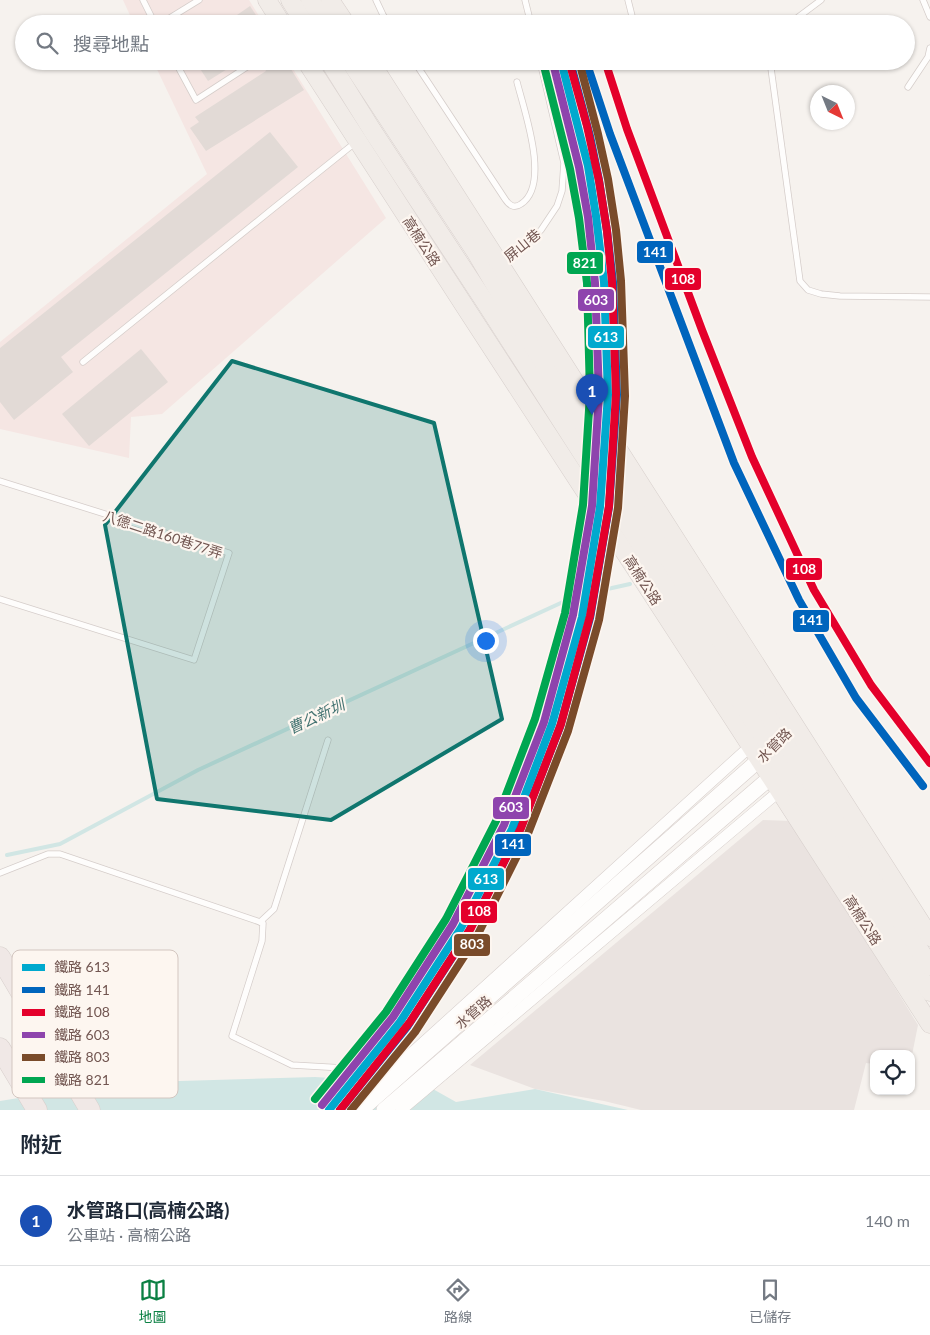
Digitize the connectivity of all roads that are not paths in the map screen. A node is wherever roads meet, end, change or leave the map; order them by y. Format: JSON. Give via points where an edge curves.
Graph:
{"nodes":[{"id":1,"x":143,"y":0,"type":"edge"},
{"id":2,"x":199,"y":0,"type":"edge"},
{"id":3,"x":266,"y":0,"type":"edge"},
{"id":4,"x":290,"y":0,"type":"edge"},
{"id":5,"x":310,"y":0,"type":"edge"},
{"id":6,"x":330,"y":0,"type":"edge"},
{"id":7,"x":376,"y":0,"type":"edge"},
{"id":8,"x":525,"y":0,"type":"edge"},
{"id":9,"x":628,"y":0,"type":"edge"},
{"id":10,"x":821,"y":0,"type":"edge"},
{"id":11,"x":923,"y":0,"type":"edge"},
{"id":12,"x":150,"y":15,"type":"edge"},
{"id":13,"x":175,"y":15,"type":"edge"},
{"id":14,"x":276,"y":15,"type":"edge"},
{"id":15,"x":299,"y":15,"type":"edge"},
{"id":16,"x":320,"y":15,"type":"edge"},
{"id":17,"x":340,"y":15,"type":"edge"},
{"id":18,"x":384,"y":15,"type":"edge"},
{"id":19,"x":529,"y":15,"type":"edge"},
{"id":20,"x":632,"y":15,"type":"edge"},
{"id":21,"x":801,"y":15,"type":"edge"},
{"id":22,"x":930,"y":17,"type":"edge"},
{"id":23,"x":930,"y":48,"type":"edge"},
{"id":24,"x":180,"y":70,"type":"edge"},
{"id":25,"x":242,"y":70,"type":"edge"},
{"id":26,"x":312,"y":70,"type":"edge"},
{"id":27,"x":335,"y":70,"type":"edge"},
{"id":28,"x":356,"y":70,"type":"edge"},
{"id":29,"x":375,"y":70,"type":"edge"},
{"id":30,"x":420,"y":70,"type":"edge"},
{"id":31,"x":542,"y":70,"type":"edge"},
{"id":32,"x":771,"y":70,"type":"edge"},
{"id":33,"x":517,"y":82,"type":"dead end"},
{"id":34,"x":908,"y":87,"type":"dead end"},
{"id":35,"x":372,"y":130,"type":"junction"},
{"id":36,"x":358,"y":141,"type":"junction"},
{"id":37,"x":494,"y":267,"type":"junction"},
{"id":38,"x":464,"y":287,"type":"junction"},
{"id":39,"x":930,"y":298,"type":"edge"},
{"id":40,"x":83,"y":362,"type":"dead end"},
{"id":41,"x":0,"y":481,"type":"edge"},
{"id":42,"x":0,"y":599,"type":"edge"},
{"id":43,"x":328,"y":740,"type":"dead end"},
{"id":44,"x":771,"y":740,"type":"junction"},
{"id":45,"x":790,"y":770,"type":"junction"},
{"id":46,"x":0,"y":873,"type":"edge"},
{"id":47,"x":260,"y":922,"type":"junction"},
{"id":48,"x":930,"y":937,"type":"edge"},
{"id":49,"x":0,"y":957,"type":"edge"},
{"id":50,"x":930,"y":966,"type":"edge"},
{"id":51,"x":12,"y":977,"type":"edge"},
{"id":52,"x":930,"y":992,"type":"edge"},
{"id":53,"x":930,"y":1024,"type":"edge"},
{"id":54,"x":0,"y":1048,"type":"edge"},
{"id":55,"x":416,"y":1055,"type":"junction"},
{"id":56,"x":12,"y":1068,"type":"edge"},
{"id":57,"x":344,"y":1068,"type":"dead end"},
{"id":58,"x":435,"y":1073,"type":"junction"},
{"id":59,"x":30,"y":1098,"type":"edge"},
{"id":60,"x":83,"y":1098,"type":"edge"},
{"id":61,"x":37,"y":1110,"type":"edge"},
{"id":62,"x":90,"y":1110,"type":"edge"},
{"id":63,"x":349,"y":1110,"type":"edge"},
{"id":64,"x":360,"y":1110,"type":"edge"},
{"id":65,"x":384,"y":1110,"type":"edge"},
{"id":66,"x":401,"y":1110,"type":"edge"}],
"edges":[{"from":1,"to":12,"type":"lane"},
{"from":2,"to":13,"type":"lane"},
{"from":3,"to":14,"type":"main road"},
{"from":4,"to":15,"type":"main road"},
{"from":5,"to":16,"type":"main road"},
{"from":6,"to":17,"type":"main road"},
{"from":7,"to":18,"type":"lane"},
{"from":8,"to":19,"type":"lane"},
{"from":9,"to":20,"type":"lane"},
{"from":10,"to":21,"type":"lane"},
{"from":11,"to":22,"type":"lane"},
{"from":23,"to":34,"type":"lane","via":[[928,57]]},
{"from":24,"to":25,"type":"lane","via":[[196,100]]},
{"from":26,"to":36,"type":"main road","name":"高楠公路"},
{"from":27,"to":35,"type":"main road","name":"高楠公路"},
{"from":28,"to":37,"type":"main road","name":"高楠公路"},
{"from":29,"to":37,"type":"main road","name":"高楠公路"},
{"from":30,"to":33,"type":"lane","via":[[508,204],[513,206],[522,204],[531,193],[536,165]]},
{"from":31,"to":37,"type":"lane","name":"屏山巷","via":[[564,163],[562,191],[557,206],[541,230]]},
{"from":32,"to":39,"type":"lane","via":[[800,281],[808,290],[821,294]]},
{"from":35,"to":36,"type":"lane"},
{"from":35,"to":38,"type":"main road","name":"高楠公路"},
{"from":36,"to":38,"type":"main road","name":"高楠公路"},
{"from":36,"to":40,"type":"lane"},
{"from":37,"to":38,"type":"lane","name":"屏山巷"},
{"from":37,"to":44,"type":"main road","name":"高楠公路"},
{"from":38,"to":44,"type":"main road","name":"高楠公路"},
{"from":41,"to":42,"type":"lane","name":"八德二路160巷77弄","via":[[229,553],[194,660]]},
{"from":43,"to":47,"type":"lane","via":[[274,909]]},
{"from":44,"to":45,"type":"main road","name":"高楠公路"},
{"from":44,"to":45,"type":"main road","name":"高楠公路"},
{"from":44,"to":55,"type":"street","name":"水管路"},
{"from":45,"to":48,"type":"main road","name":"高楠公路"},
{"from":45,"to":50,"type":"main road","name":"高楠公路"},
{"from":45,"to":52,"type":"main road","name":"高楠公路"},
{"from":45,"to":53,"type":"main road","name":"高楠公路"},
{"from":45,"to":58,"type":"street","name":"水管路"},
{"from":46,"to":47,"type":"lane","via":[[48,854],[60,854]]},
{"from":47,"to":57,"type":"lane","via":[[263,923],[262,941],[232,1036],[292,1065]]},
{"from":49,"to":51,"type":"highway"},
{"from":54,"to":56,"type":"highway"},
{"from":55,"to":63,"type":"street"},
{"from":55,"to":64,"type":"street","name":"水管路"},
{"from":58,"to":65,"type":"street","name":"水管路"},
{"from":58,"to":66,"type":"street"},
{"from":59,"to":61,"type":"highway"},
{"from":60,"to":62,"type":"highway"}]}
